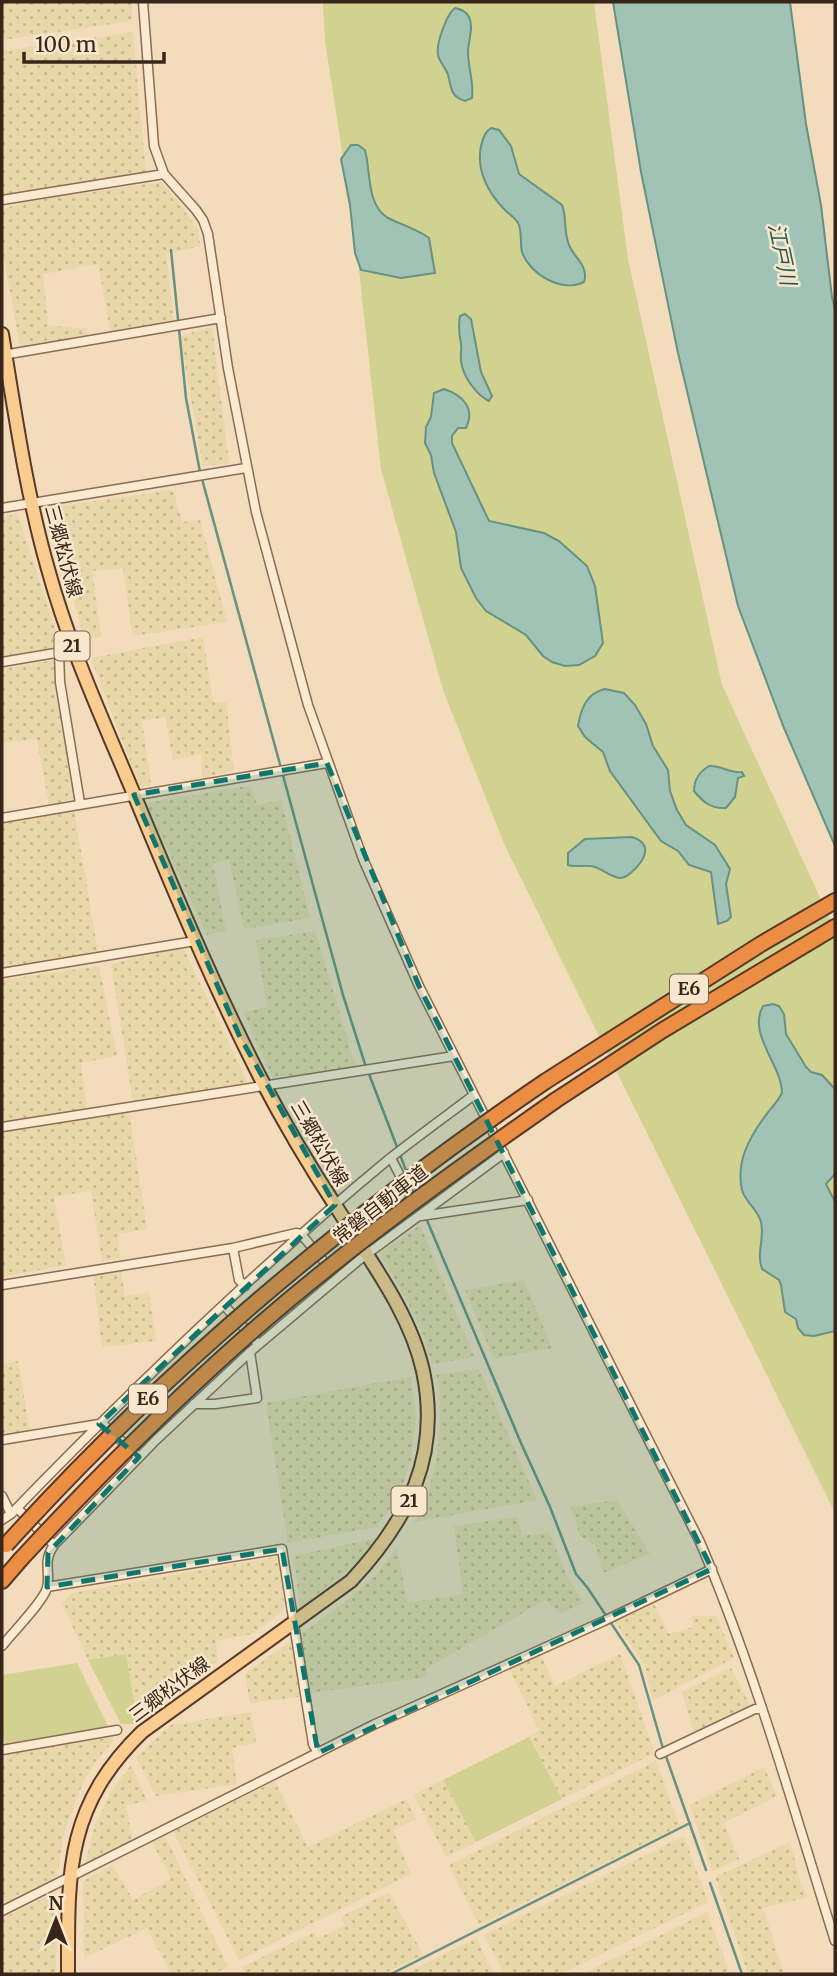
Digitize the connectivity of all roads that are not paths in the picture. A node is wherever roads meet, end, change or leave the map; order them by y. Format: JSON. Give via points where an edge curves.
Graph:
{"nodes":[{"id":1,"x":143,"y":2,"type":"edge"},
{"id":2,"x":164,"y":174,"type":"junction"},
{"id":3,"x":2,"y":200,"type":"edge"},
{"id":4,"x":221,"y":318,"type":"junction"},
{"id":5,"x":2,"y":334,"type":"edge"},
{"id":6,"x":3,"y":355,"type":"edge"},
{"id":7,"x":246,"y":468,"type":"junction"},
{"id":8,"x":31,"y":503,"type":"junction"},
{"id":9,"x":2,"y":508,"type":"edge"},
{"id":10,"x":74,"y":650,"type":"junction"},
{"id":11,"x":60,"y":652,"type":"junction"},
{"id":12,"x":2,"y":662,"type":"edge"},
{"id":13,"x":327,"y":764,"type":"junction"},
{"id":14,"x":134,"y":795,"type":"junction"},
{"id":15,"x":80,"y":803,"type":"junction"},
{"id":16,"x":2,"y":818,"type":"edge"},
{"id":17,"x":835,"y":901,"type":"edge"},
{"id":18,"x":835,"y":926,"type":"edge"},
{"id":19,"x":195,"y":941,"type":"junction"},
{"id":20,"x":2,"y":973,"type":"edge"},
{"id":21,"x":453,"y":1056,"type":"junction"},
{"id":22,"x":264,"y":1084,"type":"junction"},
{"id":23,"x":474,"y":1095,"type":"junction"},
{"id":24,"x":2,"y":1127,"type":"edge"},
{"id":25,"x":504,"y":1153,"type":"junction"},
{"id":26,"x":396,"y":1154,"type":"junction"},
{"id":27,"x":528,"y":1200,"type":"junction"},
{"id":28,"x":335,"y":1206,"type":"junction"},
{"id":29,"x":424,"y":1214,"type":"junction"},
{"id":30,"x":301,"y":1234,"type":"junction"},
{"id":31,"x":233,"y":1248,"type":"junction"},
{"id":32,"x":366,"y":1254,"type":"junction"},
{"id":33,"x":337,"y":1277,"type":"junction"},
{"id":34,"x":2,"y":1285,"type":"edge"},
{"id":35,"x":245,"y":1286,"type":"junction"},
{"id":36,"x":224,"y":1305,"type":"junction"},
{"id":37,"x":258,"y":1345,"type":"junction"},
{"id":38,"x":250,"y":1352,"type":"junction"},
{"id":39,"x":194,"y":1404,"type":"junction"},
{"id":40,"x":99,"y":1424,"type":"junction"},
{"id":41,"x":2,"y":1440,"type":"edge"},
{"id":42,"x":139,"y":1457,"type":"junction"},
{"id":43,"x":2,"y":1496,"type":"edge"},
{"id":44,"x":14,"y":1511,"type":"junction"},
{"id":45,"x":2,"y":1520,"type":"edge"},
{"id":46,"x":54,"y":1545,"type":"junction"},
{"id":47,"x":4,"y":1547,"type":"edge"},
{"id":48,"x":712,"y":1569,"type":"junction"},
{"id":49,"x":2,"y":1581,"type":"edge"},
{"id":50,"x":47,"y":1587,"type":"junction"},
{"id":51,"x":293,"y":1623,"type":"junction"},
{"id":52,"x":2,"y":1646,"type":"edge"},
{"id":53,"x":762,"y":1709,"type":"junction"},
{"id":54,"x":117,"y":1730,"type":"dead end"},
{"id":55,"x":2,"y":1750,"type":"edge"},
{"id":56,"x":318,"y":1753,"type":"junction"},
{"id":57,"x":660,"y":1754,"type":"dead end"},
{"id":58,"x":70,"y":1877,"type":"junction"},
{"id":59,"x":2,"y":1911,"type":"edge"},
{"id":60,"x":835,"y":1941,"type":"edge"},
{"id":61,"x":68,"y":1974,"type":"edge"}],
"edges":[{"from":1,"to":2,"type":"street","via":[[154,146]]},
{"from":2,"to":3,"type":"street"},
{"from":2,"to":4,"type":"street","via":[[203,220]]},
{"from":4,"to":6,"type":"street"},
{"from":4,"to":7,"type":"street"},
{"from":5,"to":6,"type":"main road","name":"三郷松伏線","number":"21"},
{"from":6,"to":8,"type":"main road","name":"三郷松伏線","number":"21"},
{"from":7,"to":8,"type":"street"},
{"from":7,"to":13,"type":"street","via":[[282,614]]},
{"from":8,"to":9,"type":"street"},
{"from":8,"to":10,"type":"main road","name":"三郷松伏線","number":"21"},
{"from":10,"to":11,"type":"street"},
{"from":10,"to":14,"type":"main road","name":"三郷松伏線","number":"21"},
{"from":11,"to":12,"type":"street"},
{"from":11,"to":15,"type":"street"},
{"from":13,"to":14,"type":"street"},
{"from":13,"to":21,"type":"street","via":[[385,911]]},
{"from":14,"to":15,"type":"street"},
{"from":14,"to":19,"type":"main road","name":"三郷松伏線","number":"21"},
{"from":15,"to":16,"type":"street"},
{"from":17,"to":47,"type":"highway","name":"常磐自動車道","number":"E6","bridge":true,"via":[[546,1081],[385,1196],[208,1342]]},
{"from":18,"to":49,"type":"highway","name":"常磐自動車道","number":"E6","bridge":true,"via":[[566,1093],[398,1213],[222,1359],[85,1490]]},
{"from":19,"to":20,"type":"street"},
{"from":19,"to":22,"type":"main road","name":"三郷松伏線","number":"21"},
{"from":21,"to":22,"type":"street"},
{"from":21,"to":23,"type":"street"},
{"from":22,"to":24,"type":"street"},
{"from":22,"to":28,"type":"main road","name":"三郷松伏線","number":"21"},
{"from":23,"to":25,"type":"street"},
{"from":23,"to":26,"type":"street"},
{"from":25,"to":27,"type":"street"},
{"from":25,"to":29,"type":"street"},
{"from":26,"to":28,"type":"street"},
{"from":26,"to":29,"type":"street"},
{"from":27,"to":29,"type":"street"},
{"from":27,"to":48,"type":"street"},
{"from":28,"to":30,"type":"street"},
{"from":28,"to":32,"type":"main road","name":"三郷松伏線","number":"21"},
{"from":29,"to":32,"type":"street"},
{"from":30,"to":31,"type":"street"},
{"from":30,"to":33,"type":"street"},
{"from":30,"to":35,"type":"street"},
{"from":31,"to":34,"type":"street"},
{"from":31,"to":35,"type":"street","via":[[239,1280]]},
{"from":32,"to":33,"type":"street"},
{"from":32,"to":51,"type":"main road","name":"三郷松伏線","number":"21","via":[[403,1319],[423,1370],[427,1400],[424,1451],[410,1499],[378,1551],[351,1581]]},
{"from":33,"to":37,"type":"street"},
{"from":35,"to":36,"type":"street"},
{"from":36,"to":37,"type":"street"},
{"from":36,"to":40,"type":"street"},
{"from":37,"to":38,"type":"street"},
{"from":38,"to":39,"type":"street"},
{"from":38,"to":39,"type":"street","via":[[257,1398]]},
{"from":39,"to":42,"type":"street"},
{"from":40,"to":41,"type":"street"},
{"from":40,"to":42,"type":"street"},
{"from":40,"to":44,"type":"street"},
{"from":42,"to":46,"type":"street"},
{"from":43,"to":44,"type":"street"},
{"from":44,"to":45,"type":"street"},
{"from":44,"to":46,"type":"street"},
{"from":46,"to":50,"type":"street","via":[[48,1553]]},
{"from":48,"to":53,"type":"street"},
{"from":48,"to":56,"type":"street"},
{"from":50,"to":51,"type":"street","via":[[282,1549]]},
{"from":50,"to":52,"type":"street"},
{"from":51,"to":56,"type":"street"},
{"from":51,"to":58,"type":"main road","name":"三郷松伏線","number":"21","via":[[174,1707],[126,1748],[84,1812]]},
{"from":53,"to":57,"type":"street"},
{"from":53,"to":60,"type":"street"},
{"from":54,"to":55,"type":"street"},
{"from":56,"to":58,"type":"street"},
{"from":58,"to":59,"type":"street"},
{"from":58,"to":61,"type":"main road","name":"三郷松伏線","number":"21"}]}
